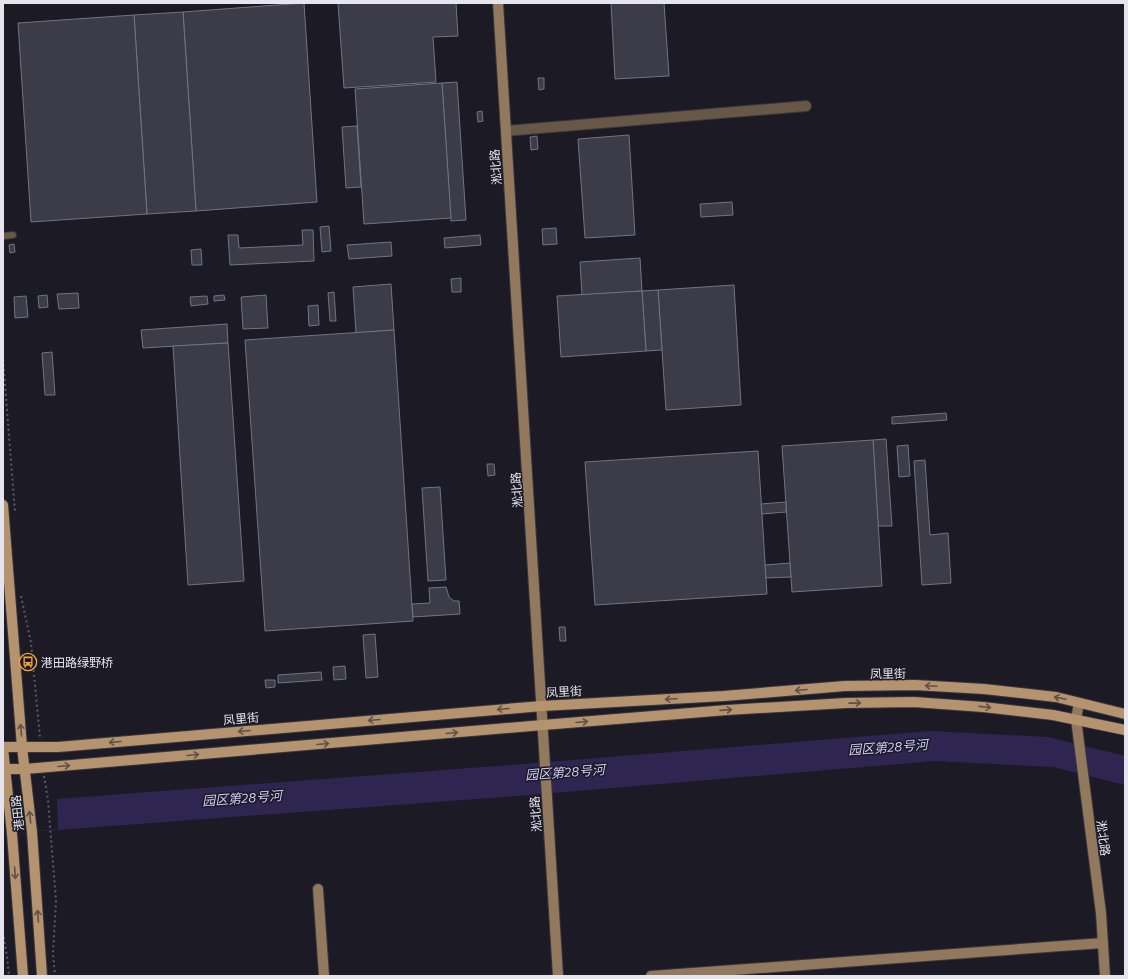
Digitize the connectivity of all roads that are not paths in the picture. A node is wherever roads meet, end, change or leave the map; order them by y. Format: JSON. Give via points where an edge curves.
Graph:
{"nodes":[{"id":1,"x":498,"y":3,"type":"edge"},
{"id":2,"x":806,"y":106,"type":"dead end"},
{"id":3,"x":506,"y":130,"type":"junction"},
{"id":4,"x":3,"y":236,"type":"edge"},
{"id":5,"x":13,"y":236,"type":"dead end"},
{"id":6,"x":3,"y":505,"type":"edge"},
{"id":7,"x":1079,"y":703,"type":"junction"},
{"id":8,"x":542,"y":706,"type":"junction"},
{"id":9,"x":1125,"y":714,"type":"edge"},
{"id":10,"x":1076,"y":719,"type":"junction"},
{"id":11,"x":543,"y":725,"type":"junction"},
{"id":12,"x":1125,"y":730,"type":"edge"},
{"id":13,"x":22,"y":747,"type":"junction"},
{"id":14,"x":3,"y":748,"type":"edge"},
{"id":15,"x":4,"y":768,"type":"edge"},
{"id":16,"x":25,"y":769,"type":"junction"},
{"id":17,"x":318,"y":888,"type":"dead end"},
{"id":18,"x":1103,"y":943,"type":"junction"},
{"id":19,"x":22,"y":976,"type":"edge"},
{"id":20,"x":42,"y":976,"type":"edge"},
{"id":21,"x":324,"y":976,"type":"edge"},
{"id":22,"x":558,"y":976,"type":"edge"},
{"id":23,"x":651,"y":976,"type":"edge"},
{"id":24,"x":1105,"y":976,"type":"edge"}],
"edges":[{"from":1,"to":3,"type":"street","name":"淞北路"},
{"from":2,"to":3,"type":"street"},
{"from":3,"to":8,"type":"street","name":"淞北路"},
{"from":4,"to":5,"type":"lane"},
{"from":13,"to":6,"type":"main road","name":"港田路","one_way":true},
{"from":7,"to":8,"type":"main road","name":"凤里街","one_way":true,"via":[[1056,697],[984,689],[915,685],[845,686],[724,696]]},
{"from":7,"to":9,"type":"main road","name":"凤里街"},
{"from":7,"to":10,"type":"street","name":"淞北路"},
{"from":8,"to":11,"type":"street","name":"淞北路"},
{"from":8,"to":13,"type":"main road","name":"凤里街","one_way":true,"via":[[74,745]]},
{"from":11,"to":10,"type":"main road","one_way":true,"via":[[727,710],[914,702],[991,707]]},
{"from":10,"to":12,"type":"main road"},
{"from":10,"to":18,"type":"street","name":"淞北路"},
{"from":16,"to":11,"type":"main road","one_way":true},
{"from":11,"to":22,"type":"street","name":"淞北路"},
{"from":13,"to":14,"type":"main road","name":"凤里街"},
{"from":13,"to":16,"type":"main road","name":"港田路"},
{"from":14,"to":15,"type":"main road","name":"港田路"},
{"from":15,"to":16,"type":"main road"},
{"from":15,"to":19,"type":"main road","name":"港田路","one_way":true,"via":[[12,834]]},
{"from":20,"to":16,"type":"main road","name":"港田路","one_way":true},
{"from":17,"to":21,"type":"street"},
{"from":18,"to":23,"type":"street"},
{"from":18,"to":24,"type":"street","name":"淞北路"}]}
